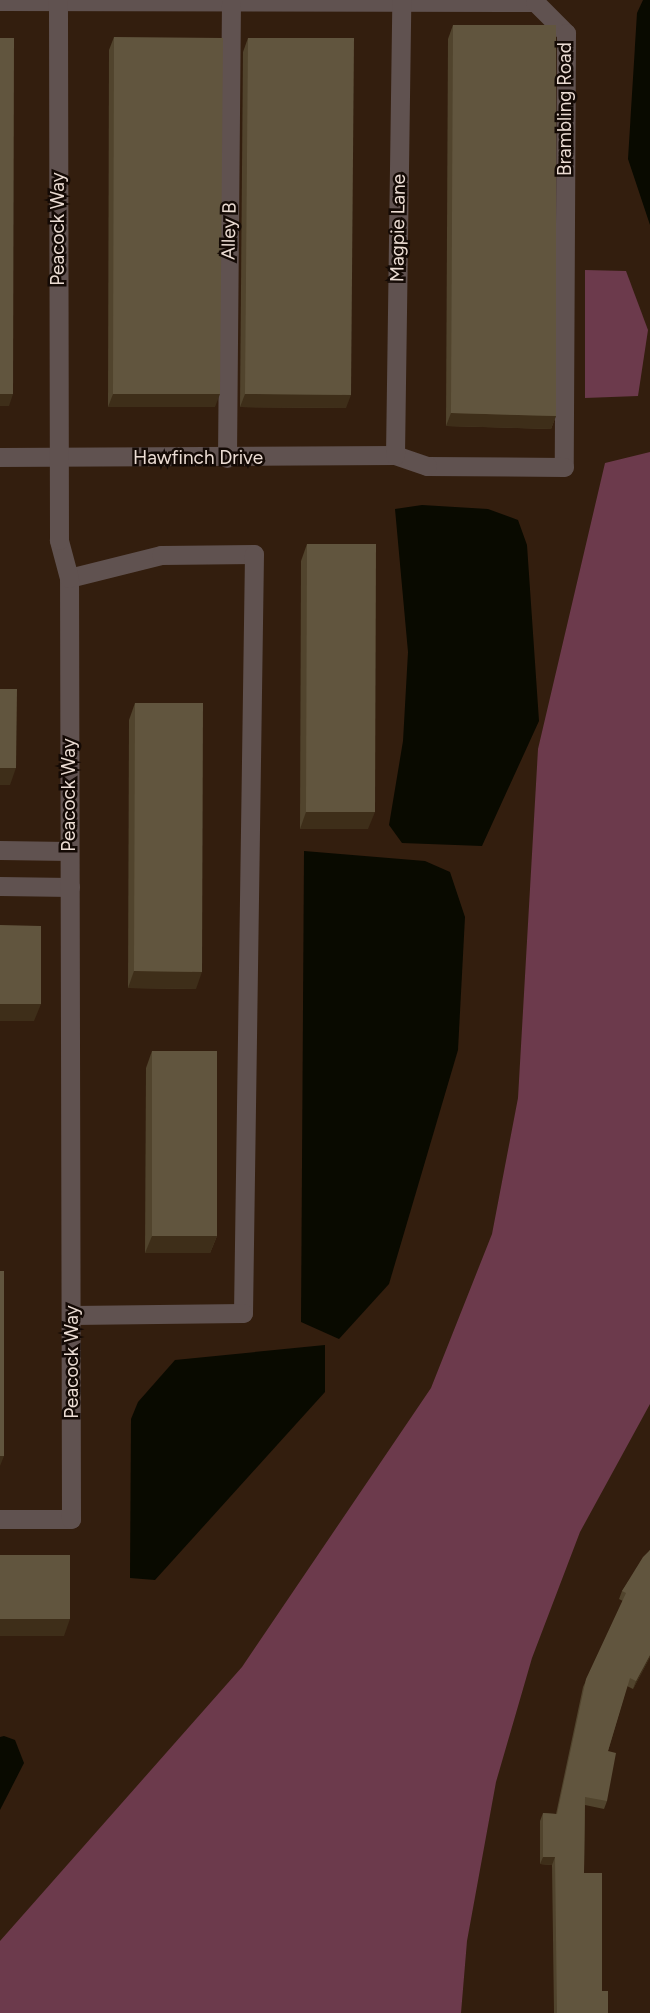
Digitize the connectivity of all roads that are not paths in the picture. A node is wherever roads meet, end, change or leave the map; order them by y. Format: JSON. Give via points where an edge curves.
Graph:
{"nodes":[{"id":1,"x":401,"y":0,"type":"edge"},
{"id":2,"x":0,"y":1,"type":"edge"},
{"id":3,"x":58,"y":1,"type":"edge"},
{"id":4,"x":231,"y":4,"type":"junction"},
{"id":5,"x":395,"y":455,"type":"junction"},
{"id":6,"x":0,"y":457,"type":"edge"},
{"id":7,"x":58,"y":457,"type":"junction"},
{"id":8,"x":227,"y":458,"type":"junction"},
{"id":9,"x":69,"y":578,"type":"junction"},
{"id":10,"x":0,"y":850,"type":"edge"},
{"id":11,"x":69,"y":851,"type":"junction"},
{"id":12,"x":0,"y":886,"type":"edge"},
{"id":13,"x":70,"y":887,"type":"junction"},
{"id":14,"x":73,"y":1315,"type":"junction"},
{"id":15,"x":0,"y":1519,"type":"edge"}],
"edges":[{"from":1,"to":4,"type":"street","name":"Brambling Road"},
{"from":1,"to":5,"type":"street","name":"Magpie Lane"},
{"from":1,"to":5,"type":"street","name":"Brambling Road","via":[[535,2],[566,33],[564,467],[427,466]]},
{"from":2,"to":3,"type":"street","name":"Brambling Road"},
{"from":3,"to":4,"type":"street","name":"Brambling Road"},
{"from":3,"to":7,"type":"street","name":"Peacock Way"},
{"from":4,"to":8,"type":"street","name":"Alley B"},
{"from":5,"to":8,"type":"street","name":"Hawfinch Drive"},
{"from":6,"to":7,"type":"street","name":"Hawfinch Drive"},
{"from":7,"to":8,"type":"street","name":"Hawfinch Drive"},
{"from":7,"to":9,"type":"street","name":"Peacock Way","via":[[59,540]]},
{"from":9,"to":11,"type":"street","name":"Peacock Way"},
{"from":9,"to":14,"type":"street","via":[[161,555],[254,554],[243,1313]]},
{"from":10,"to":11,"type":"street"},
{"from":11,"to":13,"type":"street","name":"Peacock Way"},
{"from":12,"to":13,"type":"street"},
{"from":13,"to":14,"type":"street","name":"Peacock Way"},
{"from":14,"to":15,"type":"street","name":"Peacock Way","via":[[71,1519]]}]}
